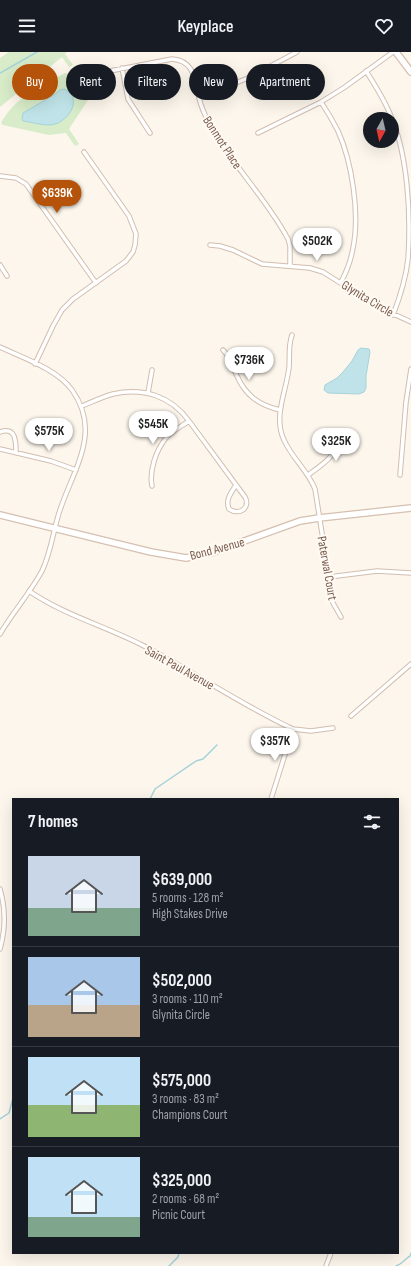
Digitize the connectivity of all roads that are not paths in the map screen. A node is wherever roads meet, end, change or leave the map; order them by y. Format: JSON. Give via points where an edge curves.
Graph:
{"nodes":[{"id":1,"x":297,"y":52,"type":"edge"},
{"id":2,"x":393,"y":52,"type":"edge"},
{"id":3,"x":396,"y":52,"type":"edge"},
{"id":4,"x":189,"y":66,"type":"edge"},
{"id":5,"x":122,"y":68,"type":"junction"},
{"id":6,"x":116,"y":69,"type":"edge"},
{"id":7,"x":366,"y":71,"type":"junction"},
{"id":8,"x":411,"y":72,"type":"edge"},
{"id":9,"x":238,"y":82,"type":"edge"},
{"id":10,"x":200,"y":100,"type":"edge"},
{"id":11,"x":321,"y":102,"type":"junction"},
{"id":12,"x":150,"y":133,"type":"dead end"},
{"id":13,"x":258,"y":133,"type":"dead end"},
{"id":14,"x":84,"y":152,"type":"dead end"},
{"id":15,"x":0,"y":176,"type":"edge"},
{"id":16,"x":210,"y":244,"type":"dead end"},
{"id":17,"x":0,"y":265,"type":"edge"},
{"id":18,"x":290,"y":266,"type":"junction"},
{"id":19,"x":7,"y":276,"type":"dead end"},
{"id":20,"x":341,"y":282,"type":"junction"},
{"id":21,"x":96,"y":283,"type":"junction"},
{"id":22,"x":393,"y":315,"type":"junction"},
{"id":23,"x":411,"y":322,"type":"edge"},
{"id":24,"x":292,"y":335,"type":"dead end"},
{"id":25,"x":0,"y":347,"type":"edge"},
{"id":26,"x":223,"y":350,"type":"dead end"},
{"id":27,"x":35,"y":364,"type":"junction"},
{"id":28,"x":411,"y":369,"type":"edge"},
{"id":29,"x":152,"y":370,"type":"dead end"},
{"id":30,"x":410,"y":379,"type":"edge"},
{"id":31,"x":148,"y":392,"type":"junction"},
{"id":32,"x":82,"y":406,"type":"junction"},
{"id":33,"x":280,"y":410,"type":"junction"},
{"id":34,"x":189,"y":421,"type":"junction"},
{"id":35,"x":0,"y":432,"type":"edge"},
{"id":36,"x":339,"y":433,"type":"dead end"},
{"id":37,"x":0,"y":449,"type":"edge"},
{"id":38,"x":16,"y":453,"type":"junction"},
{"id":39,"x":76,"y":470,"type":"junction"},
{"id":40,"x":308,"y":475,"type":"junction"},
{"id":41,"x":400,"y":475,"type":"dead end"},
{"id":42,"x":236,"y":485,"type":"junction"},
{"id":43,"x":152,"y":486,"type":"dead end"},
{"id":44,"x":411,"y":508,"type":"edge"},
{"id":45,"x":0,"y":515,"type":"edge"},
{"id":46,"x":319,"y":518,"type":"junction"},
{"id":47,"x":55,"y":528,"type":"junction"},
{"id":48,"x":411,"y":573,"type":"edge"},
{"id":49,"x":329,"y":577,"type":"junction"},
{"id":50,"x":29,"y":591,"type":"junction"},
{"id":51,"x":341,"y":618,"type":"dead end"},
{"id":52,"x":0,"y":634,"type":"edge"},
{"id":53,"x":411,"y":664,"type":"edge"},
{"id":54,"x":351,"y":716,"type":"dead end"},
{"id":55,"x":333,"y":728,"type":"dead end"},
{"id":56,"x":293,"y":729,"type":"junction"},
{"id":57,"x":271,"y":798,"type":"edge"},
{"id":58,"x":0,"y":889,"type":"edge"},
{"id":59,"x":0,"y":949,"type":"edge"},
{"id":60,"x":331,"y":1254,"type":"edge"},
{"id":61,"x":326,"y":1266,"type":"edge"}],
"edges":[{"from":1,"to":9,"type":"street"},
{"from":2,"to":7,"type":"street"},
{"from":3,"to":8,"type":"street"},
{"from":4,"to":5,"type":"street","name":"Bonmot Place","via":[[177,59]]},
{"from":5,"to":6,"type":"street","name":"Bonmot Place"},
{"from":5,"to":12,"type":"street","via":[[130,104]]},
{"from":7,"to":11,"type":"street"},
{"from":7,"to":22,"type":"street","via":[[393,121],[408,183],[408,259]]},
{"from":10,"to":18,"type":"street","name":"Bonmot Place","via":[[216,133],[284,232],[290,246]]},
{"from":11,"to":13,"type":"street"},
{"from":11,"to":20,"type":"street","via":[[342,141],[353,183],[355,238],[351,260]]},
{"from":14,"to":21,"type":"street","via":[[130,216],[136,234],[130,257]]},
{"from":15,"to":21,"type":"street","via":[[16,178],[26,184]]},
{"from":16,"to":18,"type":"street","name":"Glynita Circle","via":[[233,250],[262,264]]},
{"from":17,"to":19,"type":"street"},
{"from":18,"to":20,"type":"street","name":"Glynita Circle","via":[[317,270]]},
{"from":20,"to":22,"type":"street","name":"Glynita Circle"},
{"from":21,"to":27,"type":"street","via":[[62,310]]},
{"from":22,"to":23,"type":"street","name":"Glynita Circle"},
{"from":24,"to":33,"type":"street","name":"Paterwal Court"},
{"from":25,"to":27,"type":"street"},
{"from":26,"to":33,"type":"street","via":[[231,360],[242,385],[252,397],[262,404]]},
{"from":27,"to":32,"type":"street","via":[[65,382]]},
{"from":28,"to":30,"type":"street"},
{"from":29,"to":31,"type":"street"},
{"from":30,"to":41,"type":"street"},
{"from":31,"to":32,"type":"street","via":[[114,394]]},
{"from":31,"to":34,"type":"street","via":[[168,401]]},
{"from":32,"to":39,"type":"street","via":[[86,438]]},
{"from":33,"to":40,"type":"street","name":"Paterwal Court","via":[[280,428],[284,440]]},
{"from":34,"to":42,"type":"street"},
{"from":34,"to":43,"type":"street","via":[[171,434],[160,448],[151,474]]},
{"from":35,"to":38,"type":"street","via":[[12,434]]},
{"from":36,"to":40,"type":"street","via":[[335,451]]},
{"from":37,"to":38,"type":"street"},
{"from":38,"to":39,"type":"street","via":[[52,461]]},
{"from":39,"to":47,"type":"street"},
{"from":40,"to":46,"type":"street","name":"Paterwal Court","via":[[315,489]]},
{"from":42,"to":42,"type":"street","via":[[247,502],[244,510],[236,513],[229,509],[227,503]]},
{"from":44,"to":46,"type":"street","name":"Bond Avenue"},
{"from":45,"to":47,"type":"street","name":"Bond Avenue"},
{"from":46,"to":47,"type":"street","name":"Bond Avenue","via":[[292,523],[214,552],[186,558]]},
{"from":46,"to":49,"type":"street","name":"Paterwal Court"},
{"from":47,"to":50,"type":"street","via":[[46,561]]},
{"from":48,"to":49,"type":"street","via":[[377,571]]},
{"from":49,"to":51,"type":"street","name":"Paterwal Court","via":[[333,603]]},
{"from":50,"to":52,"type":"street"},
{"from":50,"to":56,"type":"street","name":"Saint Paul Avenue","via":[[62,610],[143,645]]},
{"from":53,"to":54,"type":"street"},
{"from":55,"to":56,"type":"street","name":"Saint Paul Avenue","via":[[311,731]]},
{"from":56,"to":57,"type":"street"},
{"from":58,"to":59,"type":"street","via":[[5,908]]},
{"from":60,"to":61,"type":"street"}]}
